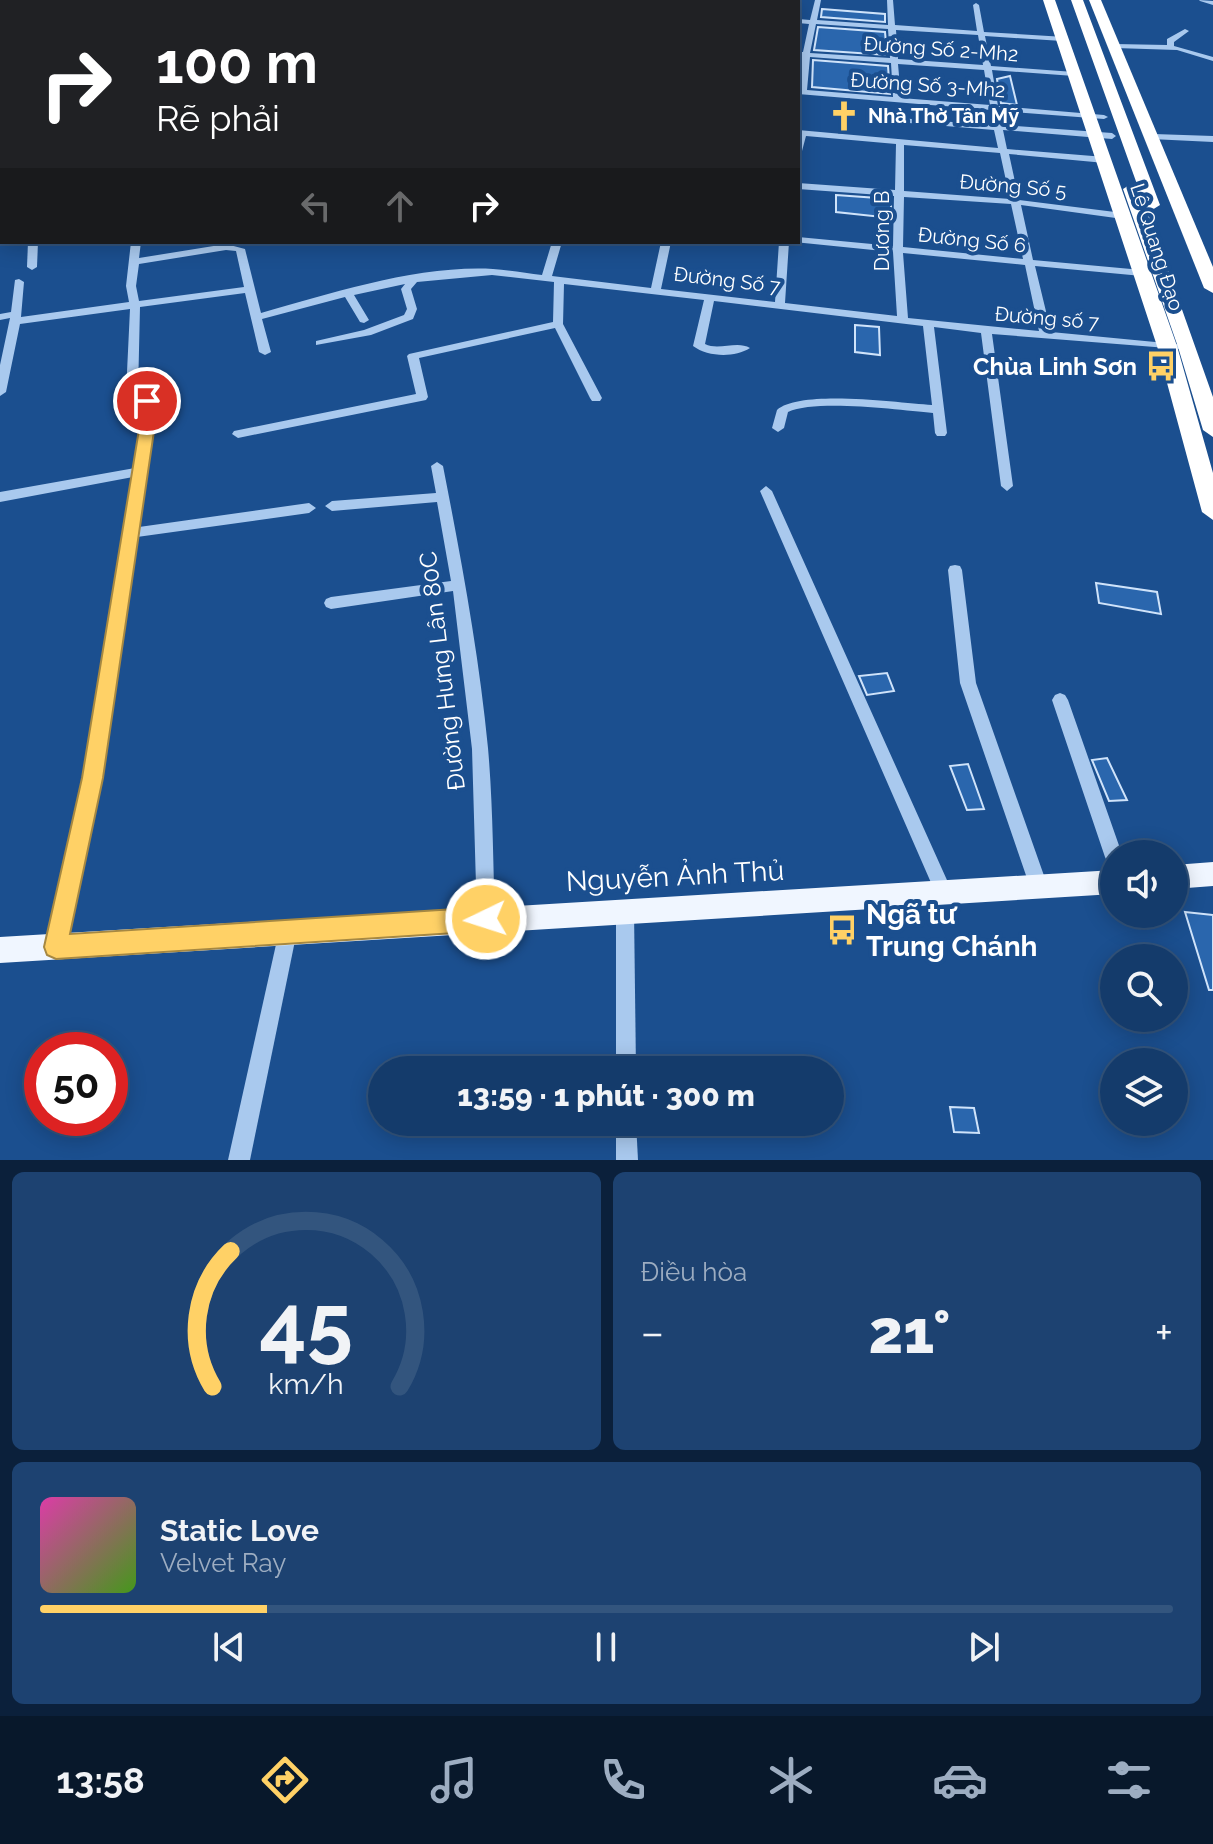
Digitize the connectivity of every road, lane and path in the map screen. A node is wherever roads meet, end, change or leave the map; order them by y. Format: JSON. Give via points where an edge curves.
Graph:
{"nodes":[{"id":1,"x":818,"y":0,"type":"edge"},
{"id":2,"x":890,"y":0,"type":"edge"},
{"id":3,"x":1049,"y":0,"type":"edge"},
{"id":4,"x":1060,"y":0,"type":"edge"},
{"id":5,"x":1077,"y":0,"type":"edge"},
{"id":6,"x":1095,"y":0,"type":"edge"},
{"id":7,"x":1202,"y":0,"type":"edge"},
{"id":8,"x":1213,"y":3,"type":"edge"},
{"id":9,"x":976,"y":5,"type":"dead end"},
{"id":10,"x":800,"y":21,"type":"edge"},
{"id":11,"x":813,"y":22,"type":"junction"},
{"id":12,"x":893,"y":28,"type":"junction"},
{"id":13,"x":1185,"y":31,"type":"dead end"},
{"id":14,"x":983,"y":34,"type":"junction"},
{"id":15,"x":1062,"y":39,"type":"junction"},
{"id":16,"x":1115,"y":46,"type":"junction"},
{"id":17,"x":1171,"y":48,"type":"junction"},
{"id":18,"x":802,"y":55,"type":"edge"},
{"id":19,"x":1211,"y":56,"type":"edge"},
{"id":20,"x":895,"y":62,"type":"junction"},
{"id":21,"x":990,"y":69,"type":"junction"},
{"id":22,"x":1074,"y":74,"type":"junction"},
{"id":23,"x":800,"y":92,"type":"edge"},
{"id":24,"x":883,"y":100,"type":"junction"},
{"id":25,"x":897,"y":100,"type":"junction"},
{"id":26,"x":994,"y":107,"type":"junction"},
{"id":27,"x":1097,"y":116,"type":"junction"},
{"id":28,"x":885,"y":119,"type":"junction"},
{"id":29,"x":998,"y":127,"type":"junction"},
{"id":30,"x":800,"y":133,"type":"edge"},
{"id":31,"x":1104,"y":136,"type":"junction"},
{"id":32,"x":1154,"y":137,"type":"junction"},
{"id":33,"x":1213,"y":139,"type":"edge"},
{"id":34,"x":884,"y":140,"type":"junction"},
{"id":35,"x":900,"y":142,"type":"junction"},
{"id":36,"x":1004,"y":150,"type":"junction"},
{"id":37,"x":1105,"y":160,"type":"junction"},
{"id":38,"x":800,"y":186,"type":"edge"},
{"id":39,"x":900,"y":195,"type":"junction"},
{"id":40,"x":1016,"y":202,"type":"junction"},
{"id":41,"x":1123,"y":216,"type":"junction"},
{"id":42,"x":800,"y":240,"type":"edge"},
{"id":43,"x":33,"y":244,"type":"edge"},
{"id":44,"x":136,"y":244,"type":"edge"},
{"id":45,"x":556,"y":244,"type":"edge"},
{"id":46,"x":666,"y":244,"type":"edge"},
{"id":47,"x":784,"y":244,"type":"edge"},
{"id":48,"x":898,"y":250,"type":"junction"},
{"id":49,"x":135,"y":262,"type":"junction"},
{"id":50,"x":1028,"y":265,"type":"junction"},
{"id":51,"x":32,"y":267,"type":"dead end"},
{"id":52,"x":1142,"y":273,"type":"junction"},
{"id":53,"x":414,"y":279,"type":"junction"},
{"id":54,"x":546,"y":279,"type":"junction"},
{"id":55,"x":559,"y":280,"type":"junction"},
{"id":56,"x":19,"y":282,"type":"dead end"},
{"id":57,"x":1212,"y":284,"type":"edge"},
{"id":58,"x":250,"y":289,"type":"junction"},
{"id":59,"x":656,"y":289,"type":"junction"},
{"id":60,"x":348,"y":293,"type":"junction"},
{"id":61,"x":710,"y":296,"type":"junction"},
{"id":62,"x":780,"y":304,"type":"junction"},
{"id":63,"x":135,"y":306,"type":"junction"},
{"id":64,"x":0,"y":317,"type":"edge"},
{"id":65,"x":257,"y":317,"type":"junction"},
{"id":66,"x":16,"y":318,"type":"junction"},
{"id":67,"x":364,"y":320,"type":"dead end"},
{"id":68,"x":903,"y":320,"type":"junction"},
{"id":69,"x":928,"y":323,"type":"junction"},
{"id":70,"x":558,"y":324,"type":"junction"},
{"id":71,"x":986,"y":330,"type":"junction"},
{"id":72,"x":1046,"y":336,"type":"junction"},
{"id":73,"x":320,"y":343,"type":"dead end"},
{"id":74,"x":1167,"y":346,"type":"junction"},
{"id":75,"x":1188,"y":347,"type":"junction"},
{"id":76,"x":744,"y":348,"type":"dead end"},
{"id":77,"x":265,"y":352,"type":"dead end"},
{"id":78,"x":1213,"y":372,"type":"edge"},
{"id":79,"x":0,"y":392,"type":"edge"},
{"id":80,"x":596,"y":398,"type":"dead end"},
{"id":81,"x":938,"y":409,"type":"junction"},
{"id":82,"x":778,"y":428,"type":"dead end"},
{"id":83,"x":1213,"y":430,"type":"edge"},
{"id":84,"x":941,"y":433,"type":"dead end"},
{"id":85,"x":238,"y":434,"type":"dead end"},
{"id":86,"x":437,"y":466,"type":"dead end"},
{"id":87,"x":140,"y":471,"type":"junction"},
{"id":88,"x":1007,"y":486,"type":"dead end"},
{"id":89,"x":766,"y":491,"type":"dead end"},
{"id":90,"x":0,"y":497,"type":"edge"},
{"id":91,"x":444,"y":497,"type":"junction"},
{"id":92,"x":332,"y":506,"type":"dead end"},
{"id":93,"x":309,"y":508,"type":"dead end"},
{"id":94,"x":1213,"y":512,"type":"edge"},
{"id":95,"x":130,"y":533,"type":"junction"},
{"id":96,"x":955,"y":570,"type":"dead end"},
{"id":97,"x":459,"y":585,"type":"junction"},
{"id":98,"x":331,"y":603,"type":"dead end"},
{"id":99,"x":1060,"y":700,"type":"dead end"},
{"id":100,"x":1108,"y":840,"type":"edge"},
{"id":101,"x":1213,"y":874,"type":"edge"},
{"id":102,"x":1188,"y":876,"type":"edge"},
{"id":103,"x":1100,"y":883,"type":"edge"},
{"id":104,"x":1039,"y":887,"type":"junction"},
{"id":105,"x":945,"y":895,"type":"junction"},
{"id":106,"x":625,"y":911,"type":"junction"},
{"id":107,"x":486,"y":919,"type":"junction"},
{"id":108,"x":288,"y":931,"type":"junction"},
{"id":109,"x":56,"y":947,"type":"junction"},
{"id":110,"x":0,"y":950,"type":"edge"},
{"id":111,"x":626,"y":1056,"type":"edge"},
{"id":112,"x":626,"y":1136,"type":"edge"},
{"id":113,"x":239,"y":1160,"type":"edge"},
{"id":114,"x":627,"y":1160,"type":"edge"}],
"edges":[{"from":1,"to":11,"type":"street"},
{"from":2,"to":12,"type":"street"},
{"from":3,"to":15,"type":"highway","name":"Lê Quang Đạo"},
{"from":4,"to":27,"type":"highway","name":"Lê Quang Đạo"},
{"from":5,"to":78,"type":"highway","name":"Lê Quang Đạo"},
{"from":6,"to":16,"type":"highway","name":"Lê Quang Đạo"},
{"from":7,"to":8,"type":"street"},
{"from":9,"to":14,"type":"street"},
{"from":10,"to":11,"type":"street"},
{"from":11,"to":12,"type":"street"},
{"from":11,"to":18,"type":"street"},
{"from":12,"to":14,"type":"street"},
{"from":12,"to":20,"type":"street"},
{"from":13,"to":17,"type":"street","via":[[1170,41]]},
{"from":14,"to":15,"type":"street"},
{"from":14,"to":21,"type":"street"},
{"from":15,"to":22,"type":"highway","name":"Lê Quang Đạo"},
{"from":16,"to":17,"type":"street"},
{"from":16,"to":32,"type":"highway","name":"Lê Quang Đạo"},
{"from":17,"to":19,"type":"street"},
{"from":18,"to":20,"type":"street","name":"Đường Số 2-Mh2"},
{"from":18,"to":23,"type":"street"},
{"from":20,"to":21,"type":"street","name":"Đường Số 2-Mh2"},
{"from":20,"to":25,"type":"street"},
{"from":21,"to":22,"type":"street","name":"Đường Số 2-Mh2"},
{"from":21,"to":26,"type":"street"},
{"from":22,"to":27,"type":"highway","name":"Lê Quang Đạo"},
{"from":23,"to":24,"type":"street","name":"Đường Số 3-Mh2"},
{"from":24,"to":25,"type":"street","name":"Đường Số 3-Mh2"},
{"from":24,"to":28,"type":"street"},
{"from":25,"to":26,"type":"street","name":"Đường Số 3-Mh2"},
{"from":26,"to":27,"type":"street","name":"Đường Số 3-Mh2"},
{"from":26,"to":29,"type":"street"},
{"from":27,"to":31,"type":"highway","name":"Lê Quang Đạo"},
{"from":28,"to":29,"type":"street"},
{"from":28,"to":34,"type":"street"},
{"from":29,"to":31,"type":"street"},
{"from":29,"to":36,"type":"street"},
{"from":30,"to":34,"type":"street"},
{"from":31,"to":37,"type":"highway","name":"Lê Quang Đạo"},
{"from":31,"to":75,"type":"highway","name":"Lê Quang Đạo"},
{"from":32,"to":33,"type":"street"},
{"from":32,"to":57,"type":"highway","name":"Lê Quang Đạo"},
{"from":34,"to":35,"type":"street"},
{"from":35,"to":36,"type":"street"},
{"from":35,"to":39,"type":"street","name":"Dương B"},
{"from":36,"to":37,"type":"street"},
{"from":36,"to":40,"type":"street"},
{"from":37,"to":41,"type":"highway","name":"Lê Quang Đạo"},
{"from":38,"to":39,"type":"street","name":"Đường Số 5"},
{"from":39,"to":40,"type":"street","name":"Đường Số 5"},
{"from":39,"to":48,"type":"street","name":"Dương B"},
{"from":40,"to":41,"type":"street","name":"Đường Số 5"},
{"from":40,"to":50,"type":"street"},
{"from":41,"to":52,"type":"highway","name":"Lê Quang Đạo"},
{"from":42,"to":48,"type":"street","name":"Đường Số 6"},
{"from":43,"to":51,"type":"street"},
{"from":44,"to":49,"type":"street"},
{"from":45,"to":54,"type":"street"},
{"from":46,"to":59,"type":"street"},
{"from":47,"to":62,"type":"street"},
{"from":48,"to":50,"type":"street","name":"Đường Số 6"},
{"from":48,"to":68,"type":"street","name":"Dương B"},
{"from":49,"to":58,"type":"street","via":[[235,248],[242,251]]},
{"from":49,"to":63,"type":"street"},
{"from":50,"to":52,"type":"street","name":"Đường Số 6"},
{"from":50,"to":72,"type":"street"},
{"from":52,"to":74,"type":"highway","name":"Lê Quang Đạo"},
{"from":53,"to":54,"type":"street","name":"Đường Số 7","via":[[454,272]]},
{"from":53,"to":60,"type":"street","name":"Đường Số 7"},
{"from":53,"to":73,"type":"street","via":[[406,293],[409,317]]},
{"from":54,"to":55,"type":"street","name":"Đường Số 7"},
{"from":55,"to":59,"type":"street","name":"Đường Số 7"},
{"from":55,"to":70,"type":"street"},
{"from":56,"to":66,"type":"street"},
{"from":58,"to":63,"type":"street"},
{"from":58,"to":65,"type":"street"},
{"from":59,"to":61,"type":"street","name":"Đường Số 7"},
{"from":60,"to":65,"type":"street","name":"Đường Số 7"},
{"from":60,"to":67,"type":"street"},
{"from":61,"to":62,"type":"street","name":"Đường Số 7"},
{"from":61,"to":76,"type":"street","via":[[699,346],[713,352]]},
{"from":62,"to":68,"type":"street","name":"Đường Số 7"},
{"from":63,"to":66,"type":"street"},
{"from":63,"to":87,"type":"street","via":[[132,393],[151,404]]},
{"from":64,"to":66,"type":"street"},
{"from":65,"to":77,"type":"street"},
{"from":66,"to":79,"type":"street"},
{"from":68,"to":69,"type":"street","name":"Đường số 7"},
{"from":69,"to":71,"type":"street","name":"Đường số 7"},
{"from":69,"to":81,"type":"street"},
{"from":70,"to":80,"type":"street"},
{"from":70,"to":85,"type":"street","via":[[413,356],[422,397]]},
{"from":71,"to":72,"type":"street","name":"Đường số 7"},
{"from":71,"to":88,"type":"street"},
{"from":72,"to":74,"type":"street","name":"Đường số 7"},
{"from":74,"to":75,"type":"street","name":"Đường số 7"},
{"from":74,"to":94,"type":"highway","name":"Lê Quang Đạo"},
{"from":75,"to":83,"type":"highway","name":"Lê Quang Đạo"},
{"from":81,"to":82,"type":"street","via":[[808,403],[783,410]]},
{"from":81,"to":84,"type":"street"},
{"from":86,"to":91,"type":"street","name":"Đường Hưng Lân 80C"},
{"from":87,"to":90,"type":"street"},
{"from":87,"to":95,"type":"street"},
{"from":89,"to":105,"type":"street"},
{"from":91,"to":92,"type":"street"},
{"from":91,"to":97,"type":"street","name":"Đường Hưng Lân 80C"},
{"from":93,"to":95,"type":"street"},
{"from":95,"to":109,"type":"street","via":[[93,778]]},
{"from":96,"to":104,"type":"street","via":[[968,683]]},
{"from":97,"to":98,"type":"street"},
{"from":97,"to":107,"type":"street","name":"Đường Hưng Lân 80C","via":[[480,749]]},
{"from":99,"to":100,"type":"street"},
{"from":101,"to":102,"type":"main road"},
{"from":103,"to":104,"type":"main road","name":"Nguyễn Ảnh Thủ"},
{"from":104,"to":105,"type":"main road","name":"Nguyễn Ảnh Thủ"},
{"from":105,"to":106,"type":"main road","name":"Nguyễn Ảnh Thủ"},
{"from":106,"to":107,"type":"main road","name":"Nguyễn Ảnh Thủ"},
{"from":106,"to":111,"type":"street"},
{"from":107,"to":108,"type":"main road","name":"Nguyễn Ảnh Thủ"},
{"from":108,"to":109,"type":"main road","name":"Nguyễn Ảnh Thủ"},
{"from":108,"to":113,"type":"street"},
{"from":109,"to":110,"type":"main road","name":"Nguyễn Ảnh Thủ"},
{"from":112,"to":114,"type":"street"}]}
